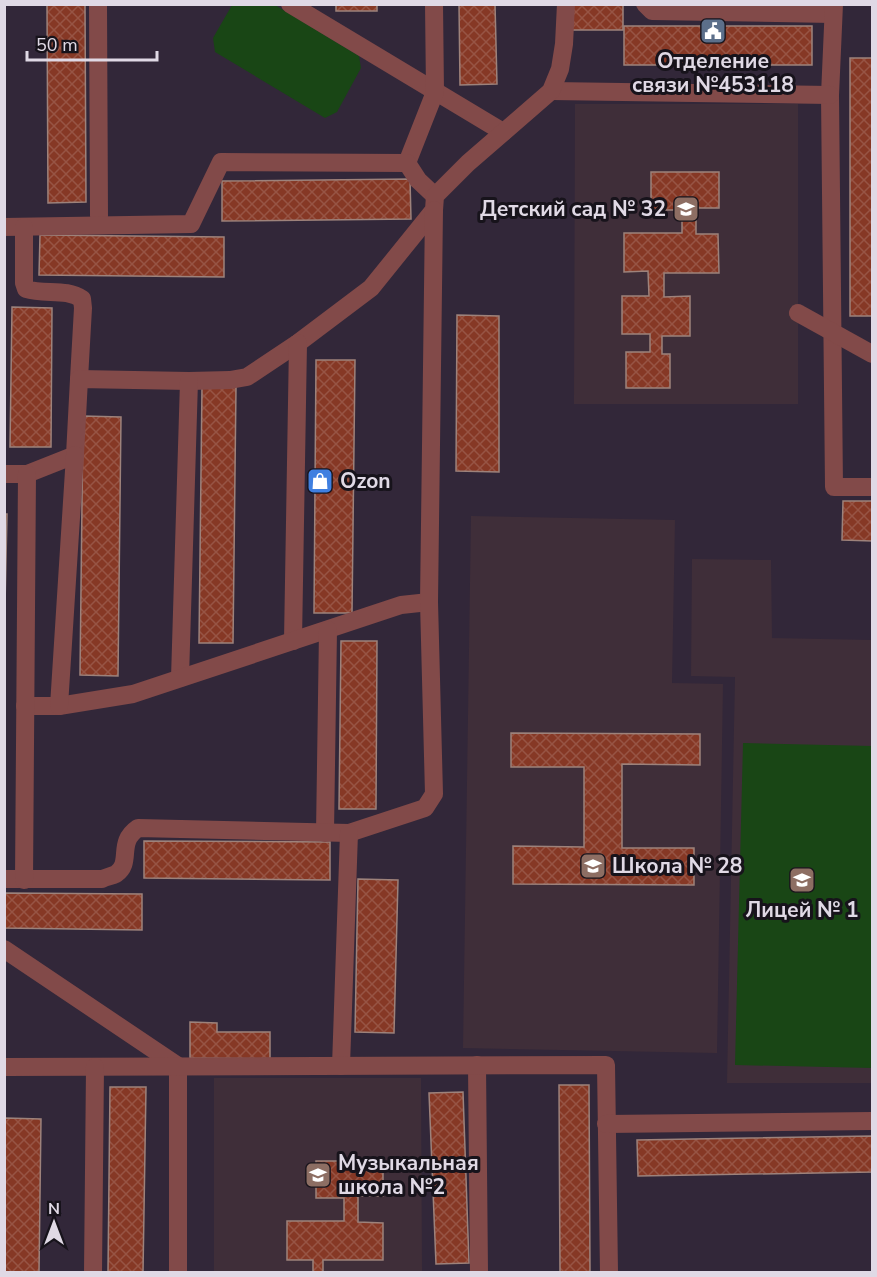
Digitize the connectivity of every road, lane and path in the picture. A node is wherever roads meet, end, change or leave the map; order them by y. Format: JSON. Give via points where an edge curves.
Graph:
{"nodes":[{"id":1,"x":98,"y":4,"type":"edge"},
{"id":2,"x":290,"y":4,"type":"edge"},
{"id":3,"x":434,"y":4,"type":"edge"},
{"id":4,"x":566,"y":4,"type":"edge"},
{"id":5,"x":645,"y":4,"type":"edge"},
{"id":6,"x":834,"y":9,"type":"edge"},
{"id":7,"x":310,"y":11,"type":"edge"},
{"id":8,"x":550,"y":91,"type":"junction"},
{"id":9,"x":435,"y":92,"type":"junction"},
{"id":10,"x":830,"y":95,"type":"junction"},
{"id":11,"x":503,"y":132,"type":"junction"},
{"id":12,"x":407,"y":163,"type":"junction"},
{"id":13,"x":435,"y":203,"type":"junction"},
{"id":14,"x":99,"y":216,"type":"dead end"},
{"id":15,"x":24,"y":226,"type":"junction"},
{"id":16,"x":4,"y":227,"type":"edge"},
{"id":17,"x":798,"y":313,"type":"dead end"},
{"id":18,"x":832,"y":332,"type":"junction"},
{"id":19,"x":298,"y":343,"type":"junction"},
{"id":20,"x":873,"y":354,"type":"edge"},
{"id":21,"x":79,"y":379,"type":"junction"},
{"id":22,"x":189,"y":381,"type":"junction"},
{"id":23,"x":75,"y":455,"type":"junction"},
{"id":24,"x":4,"y":474,"type":"edge"},
{"id":25,"x":27,"y":474,"type":"junction"},
{"id":26,"x":873,"y":487,"type":"edge"},
{"id":27,"x":429,"y":602,"type":"junction"},
{"id":28,"x":328,"y":630,"type":"junction"},
{"id":29,"x":293,"y":641,"type":"junction"},
{"id":30,"x":180,"y":678,"type":"junction"},
{"id":31,"x":25,"y":706,"type":"junction"},
{"id":32,"x":59,"y":706,"type":"junction"},
{"id":33,"x":325,"y":833,"type":"junction"},
{"id":34,"x":349,"y":833,"type":"junction"},
{"id":35,"x":4,"y":879,"type":"edge"},
{"id":36,"x":24,"y":880,"type":"junction"},
{"id":37,"x":4,"y":949,"type":"edge"},
{"id":38,"x":477,"y":1065,"type":"junction"},
{"id":39,"x":178,"y":1066,"type":"junction"},
{"id":40,"x":341,"y":1066,"type":"junction"},
{"id":41,"x":4,"y":1067,"type":"edge"},
{"id":42,"x":94,"y":1067,"type":"junction"},
{"id":43,"x":873,"y":1121,"type":"edge"},
{"id":44,"x":606,"y":1124,"type":"junction"},
{"id":45,"x":93,"y":1272,"type":"edge"},
{"id":46,"x":178,"y":1272,"type":"edge"},
{"id":47,"x":479,"y":1272,"type":"edge"},
{"id":48,"x":609,"y":1272,"type":"edge"}],
"edges":[{"from":1,"to":14,"type":"lane"},
{"from":2,"to":7,"type":"lane"},
{"from":3,"to":9,"type":"lane"},
{"from":4,"to":8,"type":"lane","via":[[560,69]]},
{"from":5,"to":6,"type":"lane","via":[[652,11]]},
{"from":6,"to":10,"type":"lane"},
{"from":7,"to":9,"type":"lane"},
{"from":8,"to":10,"type":"lane"},
{"from":8,"to":11,"type":"lane"},
{"from":9,"to":11,"type":"lane"},
{"from":9,"to":12,"type":"lane"},
{"from":10,"to":18,"type":"lane"},
{"from":11,"to":13,"type":"lane","via":[[468,163]]},
{"from":12,"to":13,"type":"lane"},
{"from":12,"to":15,"type":"lane","via":[[221,162],[190,224]]},
{"from":13,"to":19,"type":"lane","via":[[371,288]]},
{"from":13,"to":27,"type":"lane"},
{"from":15,"to":16,"type":"lane"},
{"from":15,"to":21,"type":"lane","via":[[26,289],[82,298]]},
{"from":17,"to":18,"type":"lane"},
{"from":18,"to":20,"type":"lane"},
{"from":18,"to":26,"type":"lane","via":[[834,487]]},
{"from":19,"to":22,"type":"lane","via":[[247,377]]},
{"from":19,"to":29,"type":"lane"},
{"from":21,"to":22,"type":"lane"},
{"from":21,"to":23,"type":"lane"},
{"from":22,"to":30,"type":"lane"},
{"from":23,"to":25,"type":"lane"},
{"from":23,"to":32,"type":"lane"},
{"from":24,"to":25,"type":"lane"},
{"from":25,"to":31,"type":"lane"},
{"from":27,"to":28,"type":"lane","via":[[401,605]]},
{"from":27,"to":34,"type":"lane","via":[[434,794],[425,808]]},
{"from":28,"to":29,"type":"lane"},
{"from":28,"to":33,"type":"lane"},
{"from":29,"to":30,"type":"lane"},
{"from":30,"to":32,"type":"lane","via":[[133,694]]},
{"from":31,"to":32,"type":"lane"},
{"from":31,"to":36,"type":"lane"},
{"from":33,"to":34,"type":"lane"},
{"from":33,"to":36,"type":"lane","via":[[138,828],[126,840],[124,864],[116,874],[102,879]]},
{"from":34,"to":40,"type":"lane"},
{"from":35,"to":36,"type":"lane"},
{"from":37,"to":39,"type":"lane"},
{"from":38,"to":40,"type":"lane"},
{"from":38,"to":44,"type":"lane","via":[[606,1065]]},
{"from":38,"to":47,"type":"lane"},
{"from":39,"to":40,"type":"lane"},
{"from":39,"to":42,"type":"lane"},
{"from":39,"to":46,"type":"lane"},
{"from":41,"to":42,"type":"lane"},
{"from":42,"to":45,"type":"lane"},
{"from":43,"to":44,"type":"lane"},
{"from":44,"to":48,"type":"lane"}]}
